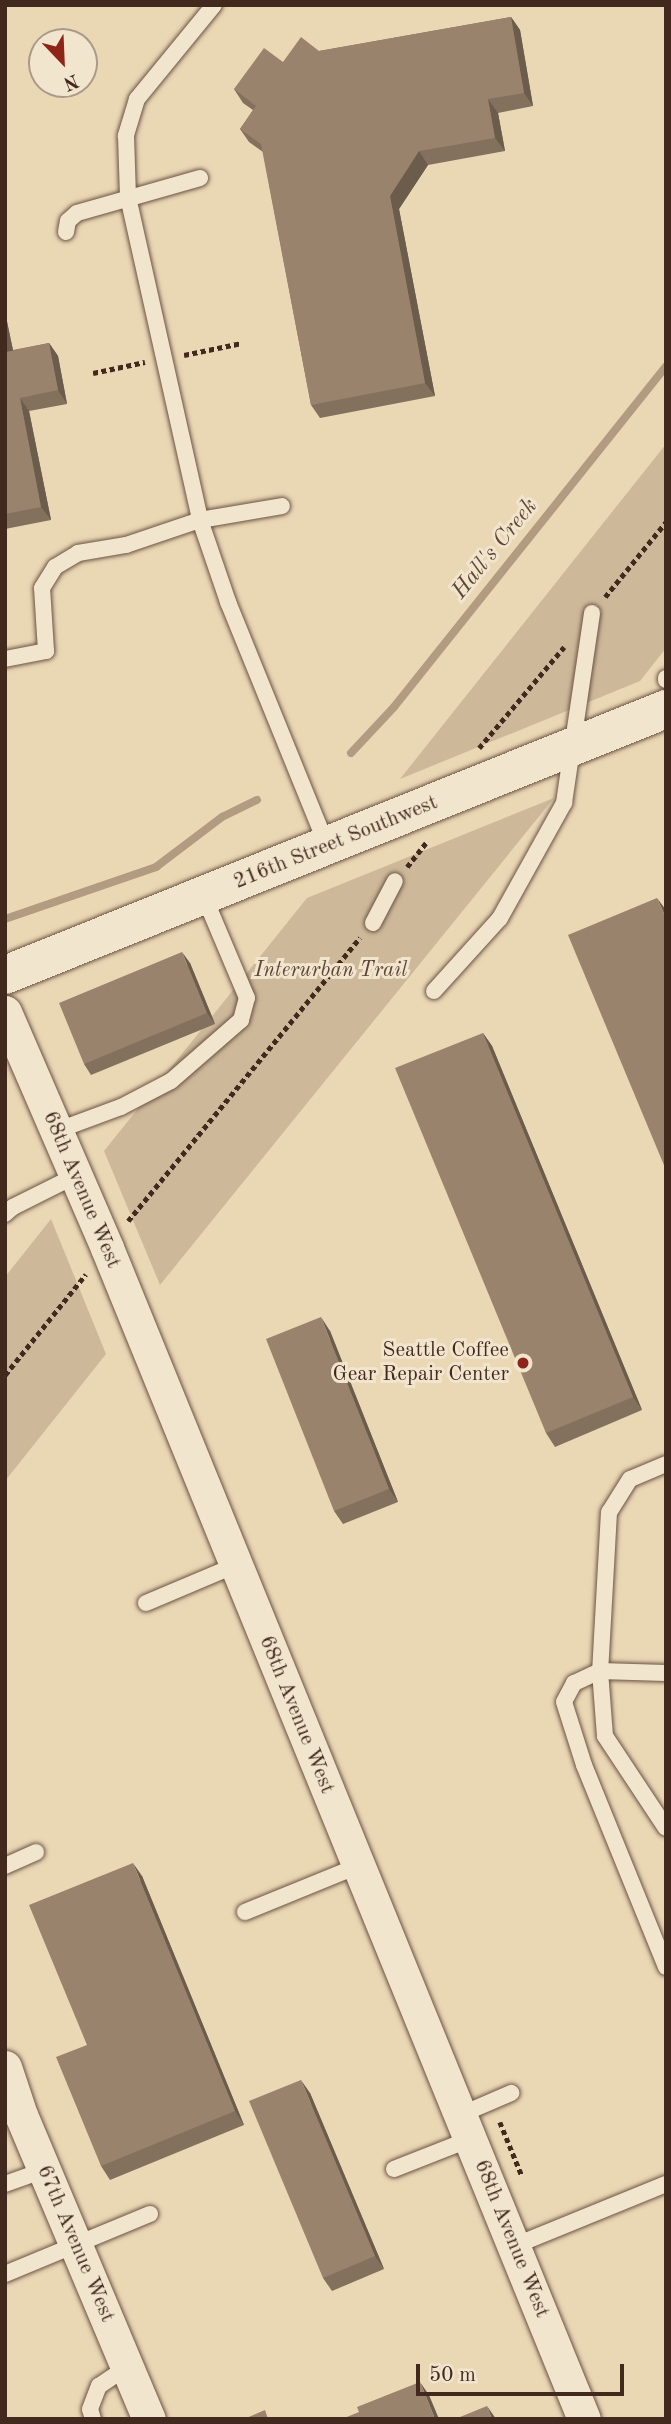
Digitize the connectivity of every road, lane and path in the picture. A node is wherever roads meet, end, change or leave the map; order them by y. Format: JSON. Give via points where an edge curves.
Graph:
{"nodes":[{"id":1,"x":214,"y":5,"type":"edge"},
{"id":2,"x":200,"y":178,"type":"dead end"},
{"id":3,"x":128,"y":197,"type":"junction"},
{"id":4,"x":66,"y":232,"type":"dead end"},
{"id":5,"x":282,"y":506,"type":"dead end"},
{"id":6,"x":200,"y":520,"type":"junction"},
{"id":7,"x":592,"y":613,"type":"dead end"},
{"id":8,"x":5,"y":659,"type":"edge"},
{"id":9,"x":666,"y":709,"type":"edge"},
{"id":10,"x":571,"y":748,"type":"junction"},
{"id":11,"x":428,"y":840,"type":"dead end"},
{"id":12,"x":327,"y":846,"type":"junction"},
{"id":13,"x":396,"y":881,"type":"joint"},
{"id":14,"x":204,"y":896,"type":"junction"},
{"id":15,"x":373,"y":923,"type":"joint"},
{"id":16,"x":5,"y":975,"type":"edge"},
{"id":17,"x":434,"y":991,"type":"dead end"},
{"id":18,"x":5,"y":1012,"type":"edge"},
{"id":19,"x":56,"y":1131,"type":"junction"},
{"id":20,"x":75,"y":1176,"type":"junction"},
{"id":21,"x":5,"y":1214,"type":"edge"},
{"id":22,"x":125,"y":1225,"type":"dead end"},
{"id":23,"x":91,"y":1268,"type":"dead end"},
{"id":24,"x":5,"y":1375,"type":"edge"},
{"id":25,"x":666,"y":1464,"type":"edge"},
{"id":26,"x":236,"y":1566,"type":"junction"},
{"id":27,"x":146,"y":1603,"type":"dead end"},
{"id":28,"x":600,"y":1671,"type":"junction"},
{"id":29,"x":666,"y":1673,"type":"edge"},
{"id":30,"x":666,"y":1828,"type":"edge"},
{"id":31,"x":36,"y":1852,"type":"dead end"},
{"id":32,"x":5,"y":1866,"type":"edge"},
{"id":33,"x":358,"y":1866,"type":"junction"},
{"id":34,"x":246,"y":1912,"type":"dead end"},
{"id":35,"x":666,"y":1967,"type":"edge"},
{"id":36,"x":5,"y":2067,"type":"edge"},
{"id":37,"x":511,"y":2093,"type":"dead end"},
{"id":38,"x":491,"y":2101,"type":"junction"},
{"id":39,"x":13,"y":2118,"type":"edge"},
{"id":40,"x":465,"y":2127,"type":"junction"},
{"id":41,"x":394,"y":2169,"type":"dead end"},
{"id":42,"x":44,"y":2170,"type":"junction"},
{"id":43,"x":522,"y":2176,"type":"dead end"},
{"id":44,"x":5,"y":2184,"type":"edge"},
{"id":45,"x":666,"y":2184,"type":"edge"},
{"id":46,"x":150,"y":2214,"type":"dead end"},
{"id":47,"x":76,"y":2244,"type":"junction"},
{"id":48,"x":514,"y":2246,"type":"junction"},
{"id":49,"x":5,"y":2274,"type":"edge"},
{"id":50,"x":127,"y":2367,"type":"junction"},
{"id":51,"x":93,"y":2419,"type":"edge"},
{"id":52,"x":149,"y":2419,"type":"edge"},
{"id":53,"x":584,"y":2419,"type":"edge"}],
"edges":[{"from":1,"to":3,"type":"lane","via":[[137,99],[125,136]]},
{"from":2,"to":3,"type":"lane"},
{"from":3,"to":4,"type":"lane","via":[[77,213],[68,221]]},
{"from":3,"to":6,"type":"lane"},
{"from":5,"to":6,"type":"lane"},
{"from":6,"to":8,"type":"lane","via":[[126,545],[78,553],[55,567],[42,587],[46,651]]},
{"from":6,"to":12,"type":"lane","via":[[228,602]]},
{"from":7,"to":10,"type":"lane"},
{"from":9,"to":10,"type":"street","name":"216th Street Southwest"},
{"from":10,"to":12,"type":"street","name":"216th Street Southwest"},
{"from":10,"to":17,"type":"lane","via":[[564,803],[500,918]]},
{"from":11,"to":13,"type":"path"},
{"from":12,"to":14,"type":"street","name":"216th Street Southwest"},
{"from":13,"to":15,"type":"lane"},
{"from":14,"to":16,"type":"street","name":"216th Street Southwest"},
{"from":14,"to":19,"type":"lane","via":[[247,998],[241,1020],[171,1081],[121,1107]]},
{"from":15,"to":22,"type":"path"},
{"from":18,"to":19,"type":"street","name":"68th Avenue West"},
{"from":19,"to":20,"type":"street","name":"68th Avenue West"},
{"from":20,"to":21,"type":"lane"},
{"from":20,"to":26,"type":"street","name":"68th Avenue West"},
{"from":23,"to":24,"type":"path"},
{"from":25,"to":28,"type":"lane","via":[[630,1479],[609,1512]]},
{"from":26,"to":27,"type":"lane"},
{"from":26,"to":33,"type":"street","name":"68th Avenue West"},
{"from":28,"to":29,"type":"lane"},
{"from":28,"to":30,"type":"lane","via":[[605,1735]]},
{"from":28,"to":35,"type":"lane","via":[[574,1683],[564,1702],[566,1712]]},
{"from":31,"to":32,"type":"lane"},
{"from":33,"to":34,"type":"lane"},
{"from":33,"to":40,"type":"street","name":"68th Avenue West"},
{"from":36,"to":39,"type":"street","name":"67th Avenue West"},
{"from":37,"to":38,"type":"lane"},
{"from":38,"to":40,"type":"lane"},
{"from":38,"to":43,"type":"path"},
{"from":39,"to":42,"type":"street","name":"67th Avenue West"},
{"from":40,"to":41,"type":"lane"},
{"from":40,"to":48,"type":"street","name":"68th Avenue West"},
{"from":42,"to":44,"type":"lane"},
{"from":42,"to":47,"type":"street","name":"67th Avenue West"},
{"from":45,"to":48,"type":"lane"},
{"from":46,"to":47,"type":"lane"},
{"from":47,"to":49,"type":"lane"},
{"from":47,"to":50,"type":"street","name":"67th Avenue West"},
{"from":48,"to":53,"type":"street","name":"68th Avenue West"},
{"from":50,"to":51,"type":"lane","via":[[99,2386],[90,2409]]},
{"from":50,"to":52,"type":"street","name":"67th Avenue West"}]}
